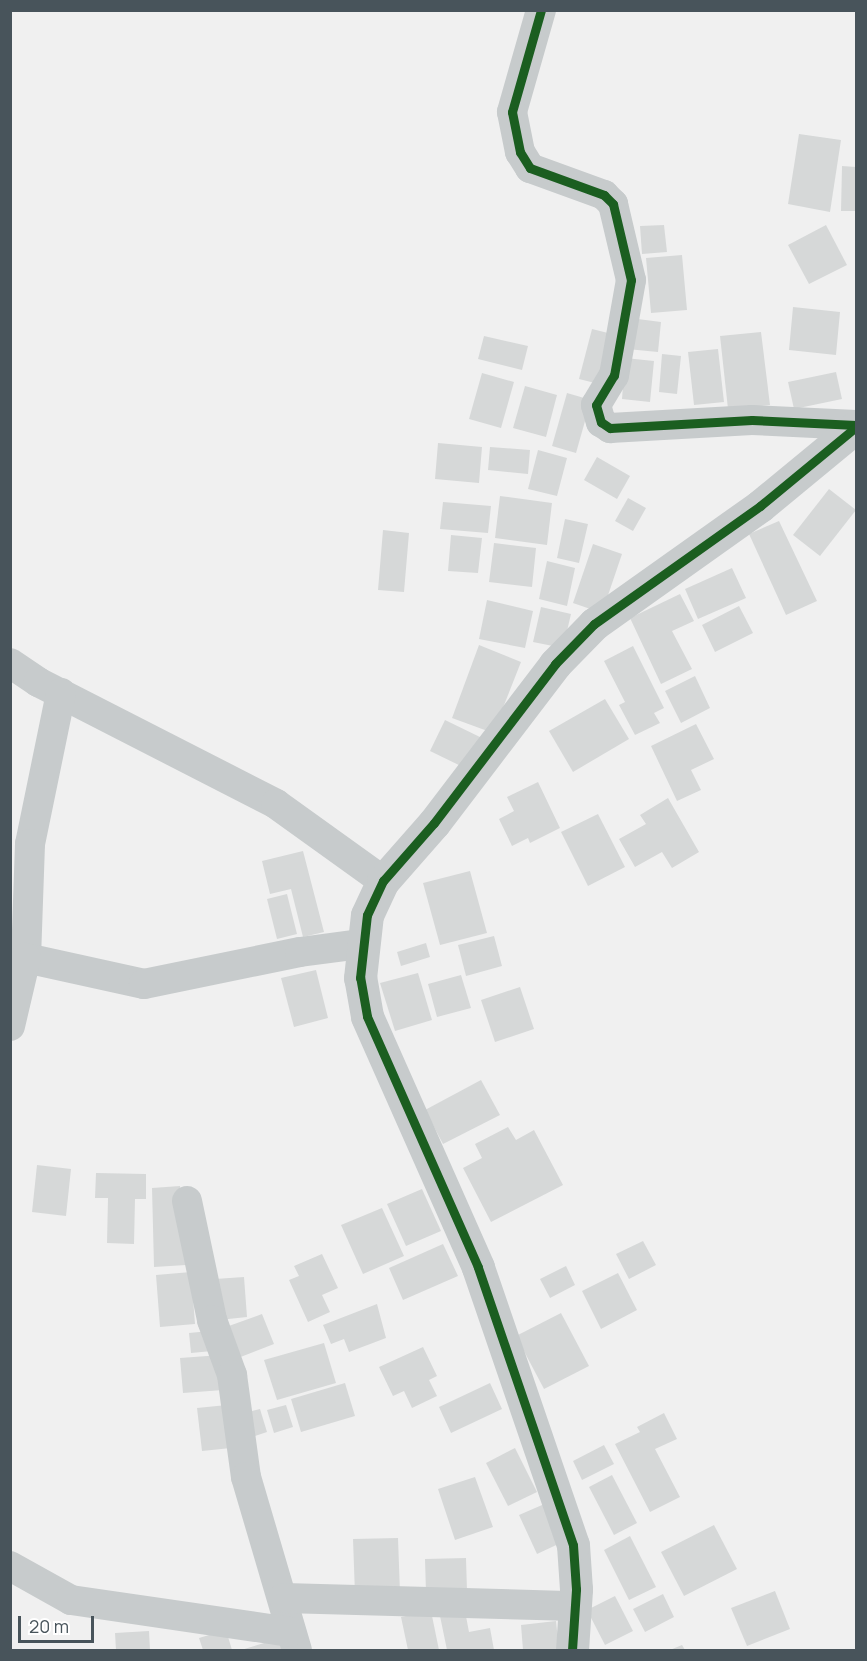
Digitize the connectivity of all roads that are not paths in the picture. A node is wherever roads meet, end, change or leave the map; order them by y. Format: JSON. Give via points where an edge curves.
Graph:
{"nodes":[{"id":1,"x":541,"y":10,"type":"edge"},
{"id":2,"x":856,"y":426,"type":"edge"},
{"id":3,"x":10,"y":663,"type":"edge"},
{"id":4,"x":62,"y":693,"type":"junction"},
{"id":5,"x":383,"y":881,"type":"junction"},
{"id":6,"x":361,"y":944,"type":"junction"},
{"id":7,"x":26,"y":958,"type":"junction"},
{"id":8,"x":10,"y":1026,"type":"edge"},
{"id":9,"x":187,"y":1201,"type":"dead end"},
{"id":10,"x":10,"y":1566,"type":"edge"},
{"id":11,"x":284,"y":1598,"type":"junction"},
{"id":12,"x":575,"y":1606,"type":"junction"},
{"id":13,"x":294,"y":1641,"type":"edge"},
{"id":14,"x":572,"y":1650,"type":"edge"}],
"edges":[{"from":1,"to":2,"type":"street","via":[[512,112],[520,152],[530,168],[604,195],[614,204],[631,280],[615,375],[596,405],[601,422],[610,428],[752,420]]},
{"from":2,"to":5,"type":"street","via":[[760,506],[594,624],[555,664],[434,823]]},
{"from":3,"to":4,"type":"street"},
{"from":4,"to":5,"type":"street","via":[[276,804]]},
{"from":4,"to":7,"type":"street","via":[[30,844]]},
{"from":5,"to":6,"type":"street","via":[[367,915]]},
{"from":6,"to":7,"type":"street","via":[[300,952],[144,984]]},
{"from":6,"to":12,"type":"street","via":[[360,978],[367,1016],[478,1267],[573,1545]]},
{"from":7,"to":8,"type":"street"},
{"from":9,"to":11,"type":"street","via":[[212,1320],[232,1375],[246,1476]]},
{"from":10,"to":13,"type":"street","via":[[71,1600]]},
{"from":11,"to":12,"type":"street"},
{"from":11,"to":13,"type":"street"},
{"from":12,"to":14,"type":"street"}]}
